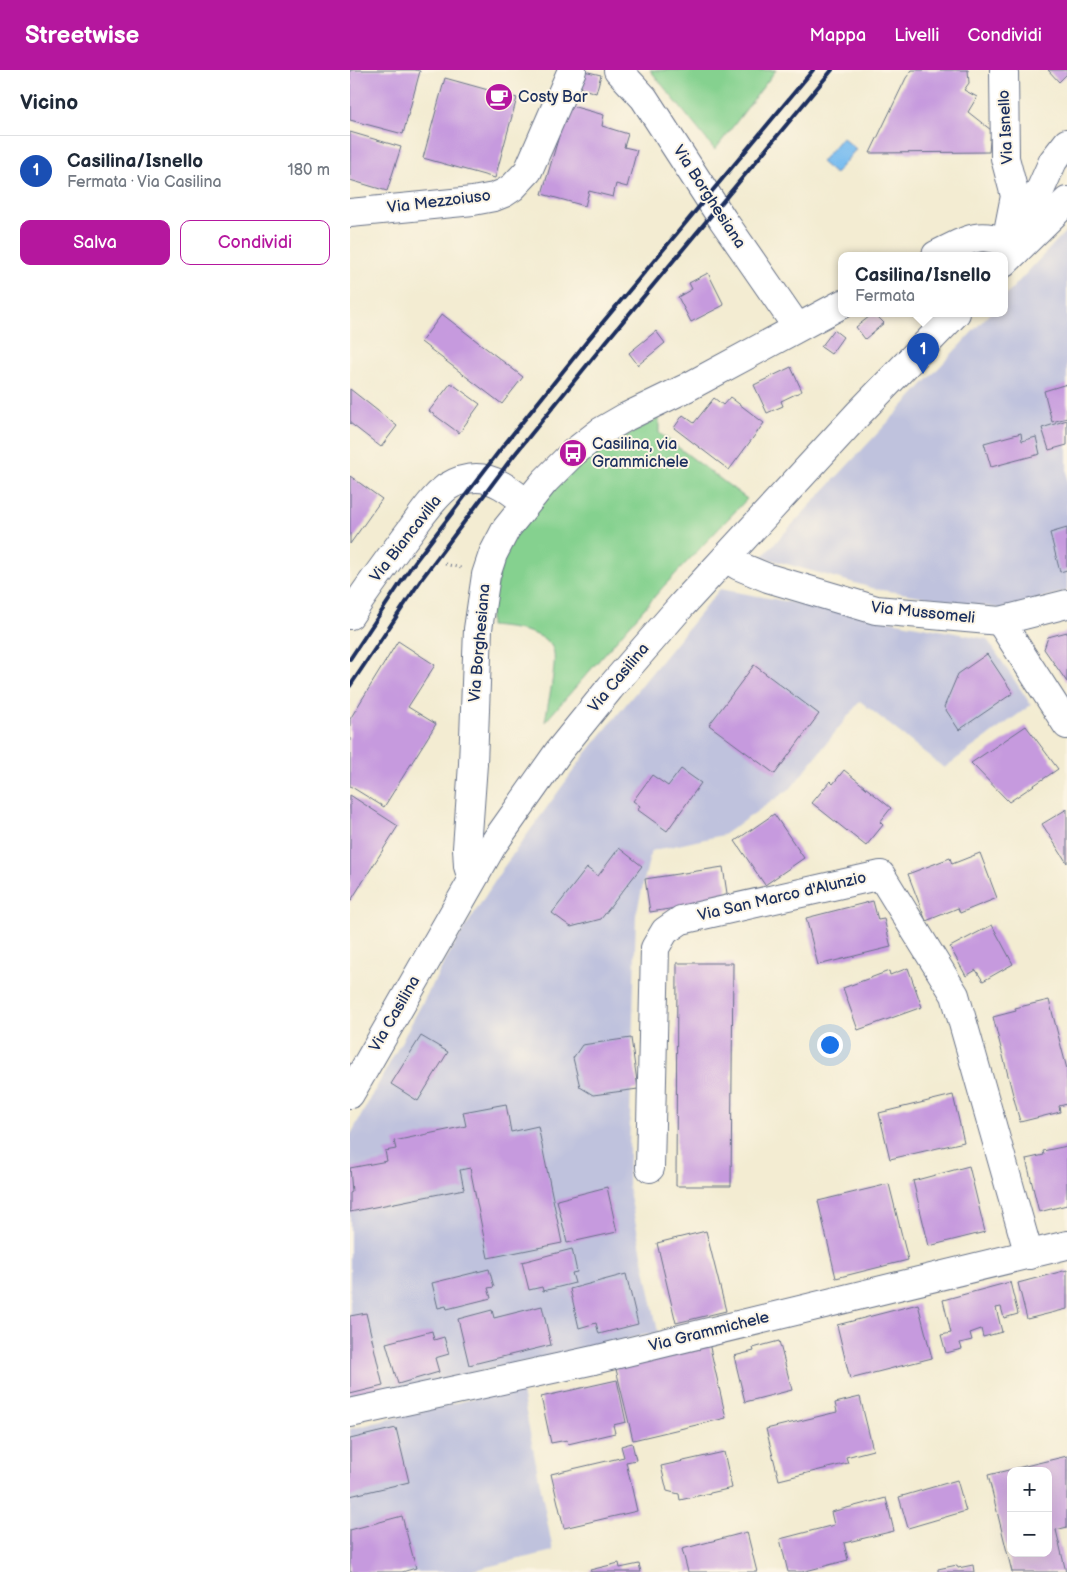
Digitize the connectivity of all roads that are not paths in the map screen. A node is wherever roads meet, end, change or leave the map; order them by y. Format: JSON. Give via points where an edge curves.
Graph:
{"nodes":[{"id":1,"x":570,"y":70,"type":"edge"},
{"id":2,"x":618,"y":70,"type":"edge"},
{"id":3,"x":1004,"y":70,"type":"edge"},
{"id":4,"x":1067,"y":143,"type":"edge"},
{"id":5,"x":1067,"y":201,"type":"edge"},
{"id":6,"x":350,"y":213,"type":"edge"},
{"id":7,"x":942,"y":252,"type":"edge"},
{"id":8,"x":1009,"y":252,"type":"edge"},
{"id":9,"x":838,"y":306,"type":"edge"},
{"id":10,"x":952,"y":317,"type":"edge"},
{"id":11,"x":798,"y":327,"type":"junction"},
{"id":12,"x":526,"y":503,"type":"junction"},
{"id":13,"x":726,"y":558,"type":"junction"},
{"id":14,"x":1067,"y":604,"type":"edge"},
{"id":15,"x":350,"y":615,"type":"edge"},
{"id":16,"x":1000,"y":621,"type":"junction"},
{"id":17,"x":1067,"y":725,"type":"edge"},
{"id":18,"x":472,"y":879,"type":"junction"},
{"id":19,"x":350,"y":1094,"type":"edge"},
{"id":20,"x":650,"y":1168,"type":"dead end"},
{"id":21,"x":1067,"y":1245,"type":"edge"},
{"id":22,"x":1029,"y":1255,"type":"junction"},
{"id":23,"x":350,"y":1413,"type":"edge"}],
"edges":[{"from":1,"to":6,"type":"street","name":"Via Mezzoiuso","via":[[528,171],[504,193],[473,201]]},
{"from":2,"to":11,"type":"street","name":"Via Borghesiana","via":[[644,98],[723,220]]},
{"from":3,"to":8,"type":"street","name":"Via Isnello","via":[[1005,158],[1015,196]]},
{"from":4,"to":8,"type":"street","via":[[1052,162]]},
{"from":5,"to":8,"type":"street"},
{"from":7,"to":8,"type":"street","via":[[968,239],[984,237]]},
{"from":9,"to":11,"type":"street","name":"Via Borghesiana"},
{"from":10,"to":13,"type":"street","name":"Via Casilina"},
{"from":11,"to":12,"type":"street","name":"Via Borghesiana","via":[[600,432],[573,453]]},
{"from":12,"to":15,"type":"street","name":"Via Biancavilla","via":[[488,479],[475,478],[453,484],[439,494],[423,514]]},
{"from":12,"to":18,"type":"street","name":"Via Borghesiana","via":[[496,548],[482,593],[467,848]]},
{"from":13,"to":16,"type":"street","name":"Via Mussomeli","via":[[768,578],[876,610]]},
{"from":13,"to":18,"type":"street","name":"Via Casilina","via":[[656,635],[559,751]]},
{"from":14,"to":16,"type":"street","name":"Via Mussomeli"},
{"from":16,"to":17,"type":"street"},
{"from":18,"to":19,"type":"street","name":"Via Casilina"},
{"from":20,"to":22,"type":"street","name":"Via San Marco d'Alunzio","via":[[655,948],[665,931],[681,920],[882,875],[955,995]]},
{"from":21,"to":22,"type":"street","name":"Via Grammichele"},
{"from":22,"to":23,"type":"street","name":"Via Grammichele","via":[[594,1360]]}]}
